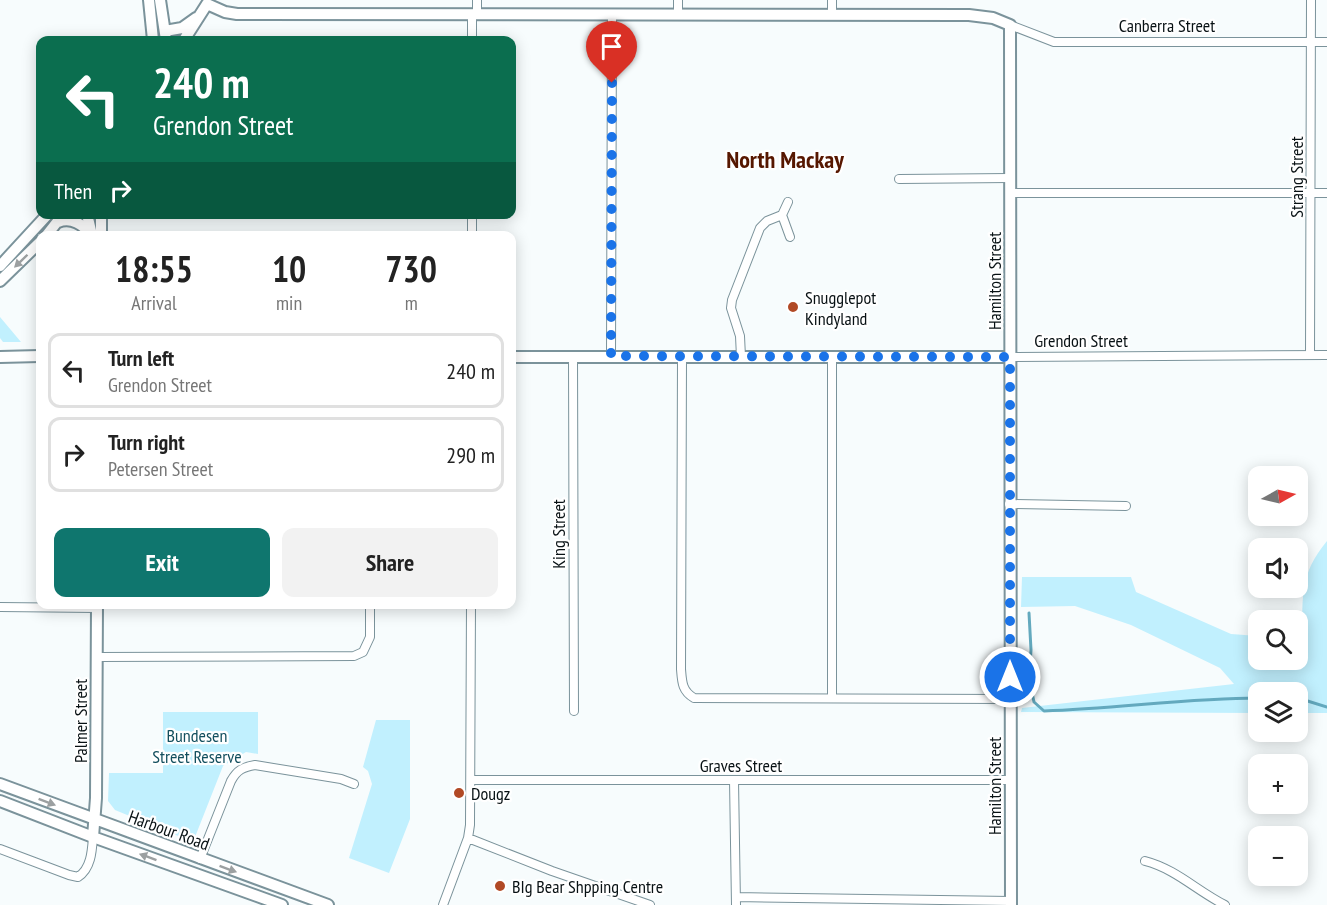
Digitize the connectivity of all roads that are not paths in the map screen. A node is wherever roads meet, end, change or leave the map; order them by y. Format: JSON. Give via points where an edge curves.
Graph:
{"nodes":[{"id":1,"x":149,"y":0,"type":"edge"},
{"id":2,"x":160,"y":0,"type":"edge"},
{"id":3,"x":477,"y":0,"type":"edge"},
{"id":4,"x":678,"y":0,"type":"edge"},
{"id":5,"x":832,"y":0,"type":"edge"},
{"id":6,"x":1311,"y":0,"type":"edge"},
{"id":7,"x":208,"y":2,"type":"edge"},
{"id":8,"x":475,"y":14,"type":"junction"},
{"id":9,"x":612,"y":14,"type":"junction"},
{"id":10,"x":678,"y":15,"type":"junction"},
{"id":11,"x":832,"y":15,"type":"junction"},
{"id":12,"x":198,"y":16,"type":"junction"},
{"id":13,"x":1010,"y":25,"type":"junction"},
{"id":14,"x":152,"y":36,"type":"edge"},
{"id":15,"x":162,"y":36,"type":"edge"},
{"id":16,"x":168,"y":36,"type":"edge"},
{"id":17,"x":186,"y":36,"type":"edge"},
{"id":18,"x":472,"y":36,"type":"edge"},
{"id":19,"x":1312,"y":42,"type":"junction"},
{"id":20,"x":1327,"y":42,"type":"edge"},
{"id":21,"x":1010,"y":178,"type":"junction"},
{"id":22,"x":899,"y":179,"type":"dead end"},
{"id":23,"x":1010,"y":193,"type":"junction"},
{"id":24,"x":1311,"y":193,"type":"junction"},
{"id":25,"x":1327,"y":193,"type":"edge"},
{"id":26,"x":788,"y":202,"type":"dead end"},
{"id":27,"x":782,"y":215,"type":"junction"},
{"id":28,"x":43,"y":219,"type":"edge"},
{"id":29,"x":60,"y":219,"type":"edge"},
{"id":30,"x":64,"y":219,"type":"edge"},
{"id":31,"x":50,"y":231,"type":"edge"},
{"id":32,"x":88,"y":231,"type":"edge"},
{"id":33,"x":790,"y":237,"type":"dead end"},
{"id":34,"x":36,"y":246,"type":"edge"},
{"id":35,"x":0,"y":266,"type":"edge"},
{"id":36,"x":0,"y":280,"type":"edge"},
{"id":37,"x":1310,"y":355,"type":"junction"},
{"id":38,"x":1327,"y":355,"type":"edge"},
{"id":39,"x":36,"y":356,"type":"edge"},
{"id":40,"x":573,"y":356,"type":"junction"},
{"id":41,"x":611,"y":356,"type":"junction"},
{"id":42,"x":0,"y":357,"type":"edge"},
{"id":43,"x":516,"y":357,"type":"edge"},
{"id":44,"x":682,"y":357,"type":"junction"},
{"id":45,"x":741,"y":357,"type":"junction"},
{"id":46,"x":832,"y":357,"type":"junction"},
{"id":47,"x":1010,"y":357,"type":"junction"},
{"id":48,"x":1009,"y":504,"type":"junction"},
{"id":49,"x":1126,"y":506,"type":"dead end"},
{"id":50,"x":0,"y":607,"type":"edge"},
{"id":51,"x":36,"y":607,"type":"edge"},
{"id":52,"x":97,"y":609,"type":"edge"},
{"id":53,"x":370,"y":609,"type":"edge"},
{"id":54,"x":471,"y":609,"type":"edge"},
{"id":55,"x":97,"y":657,"type":"junction"},
{"id":56,"x":832,"y":698,"type":"junction"},
{"id":57,"x":1010,"y":699,"type":"junction"},
{"id":58,"x":574,"y":711,"type":"dead end"},
{"id":59,"x":471,"y":780,"type":"junction"},
{"id":60,"x":734,"y":780,"type":"junction"},
{"id":61,"x":1010,"y":780,"type":"junction"},
{"id":62,"x":0,"y":784,"type":"edge"},
{"id":63,"x":354,"y":784,"type":"dead end"},
{"id":64,"x":0,"y":801,"type":"edge"},
{"id":65,"x":95,"y":820,"type":"junction"},
{"id":66,"x":93,"y":837,"type":"junction"},
{"id":67,"x":468,"y":838,"type":"junction"},
{"id":68,"x":0,"y":849,"type":"edge"},
{"id":69,"x":200,"y":859,"type":"junction"},
{"id":70,"x":1145,"y":861,"type":"dead end"},
{"id":71,"x":736,"y":901,"type":"edge"},
{"id":72,"x":1011,"y":903,"type":"edge"},
{"id":73,"x":282,"y":905,"type":"edge"},
{"id":74,"x":328,"y":905,"type":"edge"},
{"id":75,"x":443,"y":905,"type":"edge"},
{"id":76,"x":650,"y":905,"type":"edge"},
{"id":77,"x":1225,"y":905,"type":"edge"}],
"edges":[{"from":1,"to":14,"type":"street"},
{"from":2,"to":15,"type":"street"},
{"from":3,"to":8,"type":"street"},
{"from":4,"to":10,"type":"street"},
{"from":5,"to":11,"type":"street"},
{"from":6,"to":19,"type":"street","name":"Strang Street"},
{"from":7,"to":8,"type":"street","via":[[232,14]]},
{"from":7,"to":12,"type":"street"},
{"from":8,"to":9,"type":"street"},
{"from":8,"to":18,"type":"street"},
{"from":9,"to":10,"type":"street"},
{"from":9,"to":41,"type":"street"},
{"from":10,"to":11,"type":"street"},
{"from":11,"to":13,"type":"street","via":[[969,15]]},
{"from":12,"to":16,"type":"street"},
{"from":12,"to":17,"type":"street"},
{"from":13,"to":19,"type":"street","name":"Canberra Street","via":[[1054,42]]},
{"from":13,"to":21,"type":"street","name":"Hamilton Street"},
{"from":19,"to":20,"type":"street","name":"Canberra Street"},
{"from":19,"to":24,"type":"street","name":"Strang Street"},
{"from":21,"to":22,"type":"street"},
{"from":21,"to":23,"type":"street","name":"Hamilton Street"},
{"from":23,"to":24,"type":"street"},
{"from":23,"to":47,"type":"street","name":"Hamilton Street"},
{"from":24,"to":25,"type":"street"},
{"from":24,"to":37,"type":"street","name":"Strang Street"},
{"from":26,"to":27,"type":"street"},
{"from":27,"to":33,"type":"street"},
{"from":27,"to":45,"type":"street","via":[[760,228],[732,300]]},
{"from":28,"to":35,"type":"street"},
{"from":29,"to":31,"type":"street"},
{"from":30,"to":32,"type":"street"},
{"from":34,"to":36,"type":"street","one_way":true},
{"from":37,"to":38,"type":"street","name":"Grendon Street"},
{"from":37,"to":47,"type":"street","name":"Grendon Street"},
{"from":39,"to":42,"type":"street"},
{"from":40,"to":41,"type":"street","name":"Grendon Street"},
{"from":40,"to":43,"type":"street","name":"Grendon Street"},
{"from":40,"to":58,"type":"street","name":"King Street"},
{"from":41,"to":44,"type":"street","name":"Grendon Street"},
{"from":44,"to":45,"type":"street","name":"Grendon Street"},
{"from":44,"to":56,"type":"street","via":[[683,687],[694,698]]},
{"from":45,"to":46,"type":"street","name":"Grendon Street"},
{"from":46,"to":47,"type":"street","name":"Grendon Street"},
{"from":46,"to":56,"type":"street"},
{"from":47,"to":48,"type":"street","name":"Hamilton Street"},
{"from":48,"to":49,"type":"street"},
{"from":48,"to":57,"type":"street","name":"Hamilton Street"},
{"from":50,"to":51,"type":"street"},
{"from":52,"to":55,"type":"street","name":"Palmer Street"},
{"from":53,"to":55,"type":"street","via":[[370,637],[363,652],[354,656]]},
{"from":54,"to":59,"type":"street"},
{"from":55,"to":65,"type":"street","name":"Palmer Street"},
{"from":56,"to":57,"type":"street"},
{"from":57,"to":61,"type":"street","name":"Hamilton Street"},
{"from":59,"to":60,"type":"street","name":"Graves Street"},
{"from":59,"to":67,"type":"street"},
{"from":60,"to":61,"type":"street","name":"Graves Street"},
{"from":60,"to":71,"type":"street"},
{"from":61,"to":72,"type":"street","name":"Hamilton Street"},
{"from":62,"to":65,"type":"street","name":"Harbour Road","one_way":true},
{"from":63,"to":69,"type":"street","via":[[246,766],[231,781]]},
{"from":64,"to":66,"type":"street","name":"Harbour Road"},
{"from":65,"to":66,"type":"street","name":"Palmer Street"},
{"from":65,"to":69,"type":"street","name":"Harbour Road"},
{"from":66,"to":68,"type":"street","via":[[85,871],[78,877]]},
{"from":73,"to":66,"type":"street","name":"Harbour Road","one_way":true},
{"from":67,"to":75,"type":"street"},
{"from":67,"to":76,"type":"street"},
{"from":69,"to":74,"type":"street","name":"Harbour Road","one_way":true},
{"from":70,"to":77,"type":"street","via":[[1176,873]]},
{"from":71,"to":72,"type":"street"}]}
